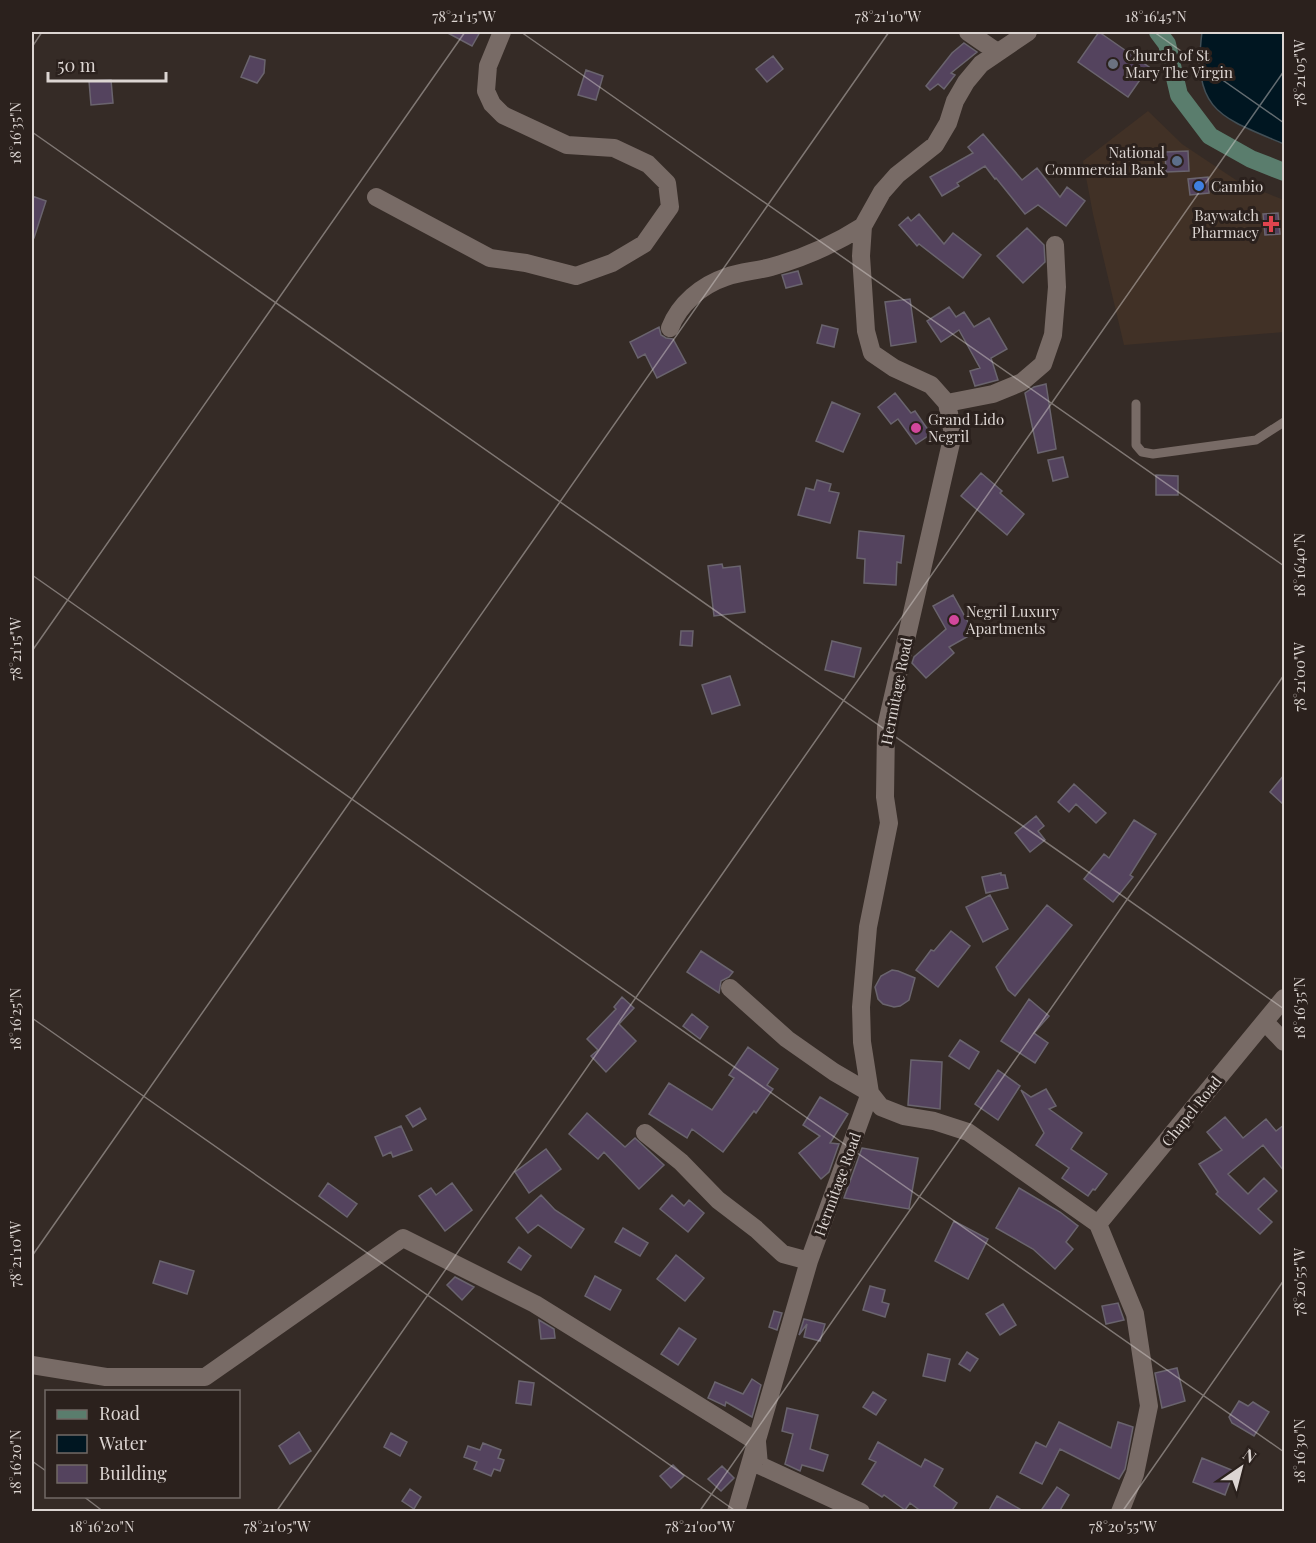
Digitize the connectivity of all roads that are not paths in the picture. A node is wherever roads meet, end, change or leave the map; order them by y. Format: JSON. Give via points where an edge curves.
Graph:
{"nodes":[{"id":1,"x":502,"y":32,"type":"edge"},
{"id":2,"x":968,"y":32,"type":"edge"},
{"id":3,"x":1028,"y":32,"type":"edge"},
{"id":4,"x":1158,"y":32,"type":"edge"},
{"id":5,"x":997,"y":52,"type":"junction"},
{"id":6,"x":1284,"y":172,"type":"edge"},
{"id":7,"x":376,"y":197,"type":"dead end"},
{"id":8,"x":863,"y":226,"type":"junction"},
{"id":9,"x":1055,"y":245,"type":"dead end"},
{"id":10,"x":670,"y":328,"type":"dead end"},
{"id":11,"x":947,"y":403,"type":"junction"},
{"id":12,"x":1136,"y":404,"type":"dead end"},
{"id":13,"x":1284,"y":422,"type":"edge"},
{"id":14,"x":730,"y":988,"type":"dead end"},
{"id":15,"x":1284,"y":998,"type":"edge"},
{"id":16,"x":1265,"y":1022,"type":"junction"},
{"id":17,"x":1284,"y":1042,"type":"edge"},
{"id":18,"x":870,"y":1093,"type":"junction"},
{"id":19,"x":645,"y":1133,"type":"dead end"},
{"id":20,"x":1098,"y":1224,"type":"junction"},
{"id":21,"x":809,"y":1261,"type":"junction"},
{"id":22,"x":32,"y":1365,"type":"edge"},
{"id":23,"x":757,"y":1442,"type":"junction"},
{"id":24,"x":736,"y":1512,"type":"edge"},
{"id":25,"x":861,"y":1512,"type":"edge"},
{"id":26,"x":1120,"y":1512,"type":"edge"}],
"edges":[{"from":1,"to":7,"type":"street","via":[[488,66],[486,91],[503,115],[567,145],[615,148],[648,164],[667,183],[670,207],[644,244],[612,264],[576,276],[490,258]]},
{"from":2,"to":5,"type":"street"},
{"from":3,"to":5,"type":"street"},
{"from":4,"to":6,"type":"main road","via":[[1167,44],[1179,95],[1210,136]]},
{"from":5,"to":8,"type":"street","via":[[966,82],[935,146],[897,175],[882,192]]},
{"from":8,"to":10,"type":"street","via":[[813,252],[725,277],[689,297]]},
{"from":8,"to":11,"type":"street","via":[[866,331],[873,353],[931,385]]},
{"from":9,"to":11,"type":"street","via":[[1053,335],[1043,364],[1022,382],[993,394]]},
{"from":11,"to":18,"type":"street","name":"Hermitage Road","via":[[953,434],[886,727],[885,797],[889,823],[868,927],[861,1006]]},
{"from":12,"to":13,"type":"lane","via":[[1136,445],[1142,452],[1154,454],[1256,440]]},
{"from":14,"to":18,"type":"street","via":[[787,1039]]},
{"from":15,"to":16,"type":"street","name":"Chapel Road"},
{"from":16,"to":17,"type":"street"},
{"from":16,"to":20,"type":"street","name":"Chapel Road"},
{"from":18,"to":20,"type":"street","via":[[881,1107],[968,1132]]},
{"from":18,"to":21,"type":"street","name":"Hermitage Road"},
{"from":19,"to":21,"type":"street","via":[[783,1254]]},
{"from":20,"to":26,"type":"street","via":[[1135,1314],[1149,1406],[1134,1474]]},
{"from":21,"to":23,"type":"street","name":"Hermitage Road"},
{"from":22,"to":23,"type":"street","via":[[106,1377],[205,1377],[403,1238],[535,1304]]},
{"from":23,"to":24,"type":"street","name":"Hermitage Road"},
{"from":23,"to":25,"type":"street","via":[[759,1465]]}]}
